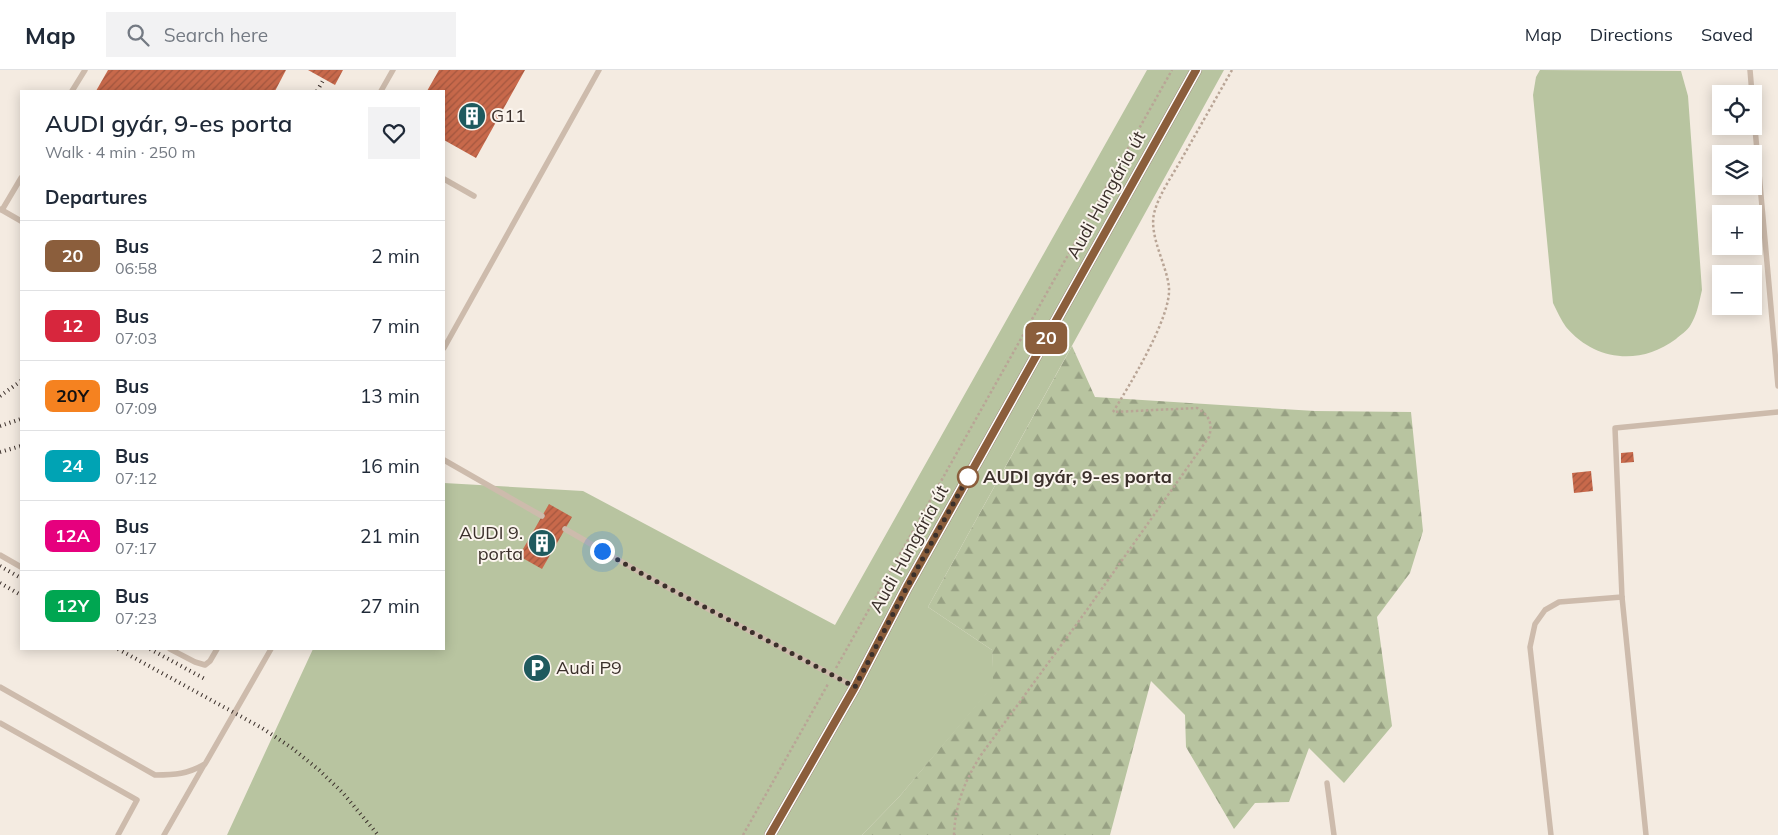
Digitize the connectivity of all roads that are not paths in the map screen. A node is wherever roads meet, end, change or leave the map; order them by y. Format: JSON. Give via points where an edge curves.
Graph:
{"nodes":[{"id":1,"x":85,"y":70,"type":"edge"},
{"id":2,"x":393,"y":70,"type":"edge"},
{"id":3,"x":599,"y":70,"type":"edge"},
{"id":4,"x":1196,"y":70,"type":"edge"},
{"id":5,"x":1750,"y":70,"type":"edge"},
{"id":6,"x":1751,"y":85,"type":"edge"},
{"id":7,"x":73,"y":90,"type":"edge"},
{"id":8,"x":382,"y":90,"type":"edge"},
{"id":9,"x":1756,"y":135,"type":"edge"},
{"id":10,"x":20,"y":180,"type":"edge"},
{"id":11,"x":445,"y":181,"type":"edge"},
{"id":12,"x":474,"y":196,"type":"dead end"},
{"id":13,"x":1,"y":210,"type":"edge"},
{"id":14,"x":20,"y":220,"type":"edge"},
{"id":15,"x":445,"y":346,"type":"edge"},
{"id":16,"x":1778,"y":386,"type":"edge"},
{"id":17,"x":1778,"y":412,"type":"edge"},
{"id":18,"x":445,"y":461,"type":"edge"},
{"id":19,"x":542,"y":516,"type":"dead end"},
{"id":20,"x":565,"y":529,"type":"dead end"},
{"id":21,"x":0,"y":555,"type":"edge"},
{"id":22,"x":20,"y":566,"type":"edge"},
{"id":23,"x":1622,"y":597,"type":"junction"},
{"id":24,"x":172,"y":650,"type":"edge"},
{"id":25,"x":216,"y":650,"type":"edge"},
{"id":26,"x":269,"y":650,"type":"edge"},
{"id":27,"x":855,"y":687,"type":"junction"},
{"id":28,"x":0,"y":688,"type":"edge"},
{"id":29,"x":0,"y":724,"type":"edge"},
{"id":30,"x":205,"y":764,"type":"junction"},
{"id":31,"x":1328,"y":784,"type":"dead end"},
{"id":32,"x":118,"y":835,"type":"edge"},
{"id":33,"x":164,"y":835,"type":"edge"},
{"id":34,"x":770,"y":835,"type":"edge"},
{"id":35,"x":1334,"y":835,"type":"edge"},
{"id":36,"x":1551,"y":835,"type":"edge"},
{"id":37,"x":1646,"y":835,"type":"edge"}],
"edges":[{"from":1,"to":7,"type":"lane"},
{"from":2,"to":8,"type":"lane"},
{"from":3,"to":15,"type":"lane"},
{"from":4,"to":27,"type":"street","name":"Audi Hungária út","via":[[912,578]]},
{"from":5,"to":6,"type":"lane"},
{"from":9,"to":16,"type":"lane"},
{"from":10,"to":13,"type":"lane"},
{"from":11,"to":12,"type":"lane"},
{"from":13,"to":14,"type":"lane"},
{"from":17,"to":23,"type":"lane","via":[[1615,428]]},
{"from":18,"to":19,"type":"lane"},
{"from":20,"to":27,"type":"lane"},
{"from":21,"to":22,"type":"lane"},
{"from":23,"to":36,"type":"lane","via":[[1559,602],[1545,610],[1535,624],[1530,647]]},
{"from":23,"to":37,"type":"lane"},
{"from":24,"to":25,"type":"lane","via":[[205,665]]},
{"from":26,"to":30,"type":"lane"},
{"from":27,"to":34,"type":"street","name":"Audi Hungária út"},
{"from":28,"to":30,"type":"lane","via":[[155,775],[190,772]]},
{"from":29,"to":32,"type":"lane","via":[[137,800]]},
{"from":30,"to":33,"type":"lane"},
{"from":31,"to":35,"type":"lane"}]}
